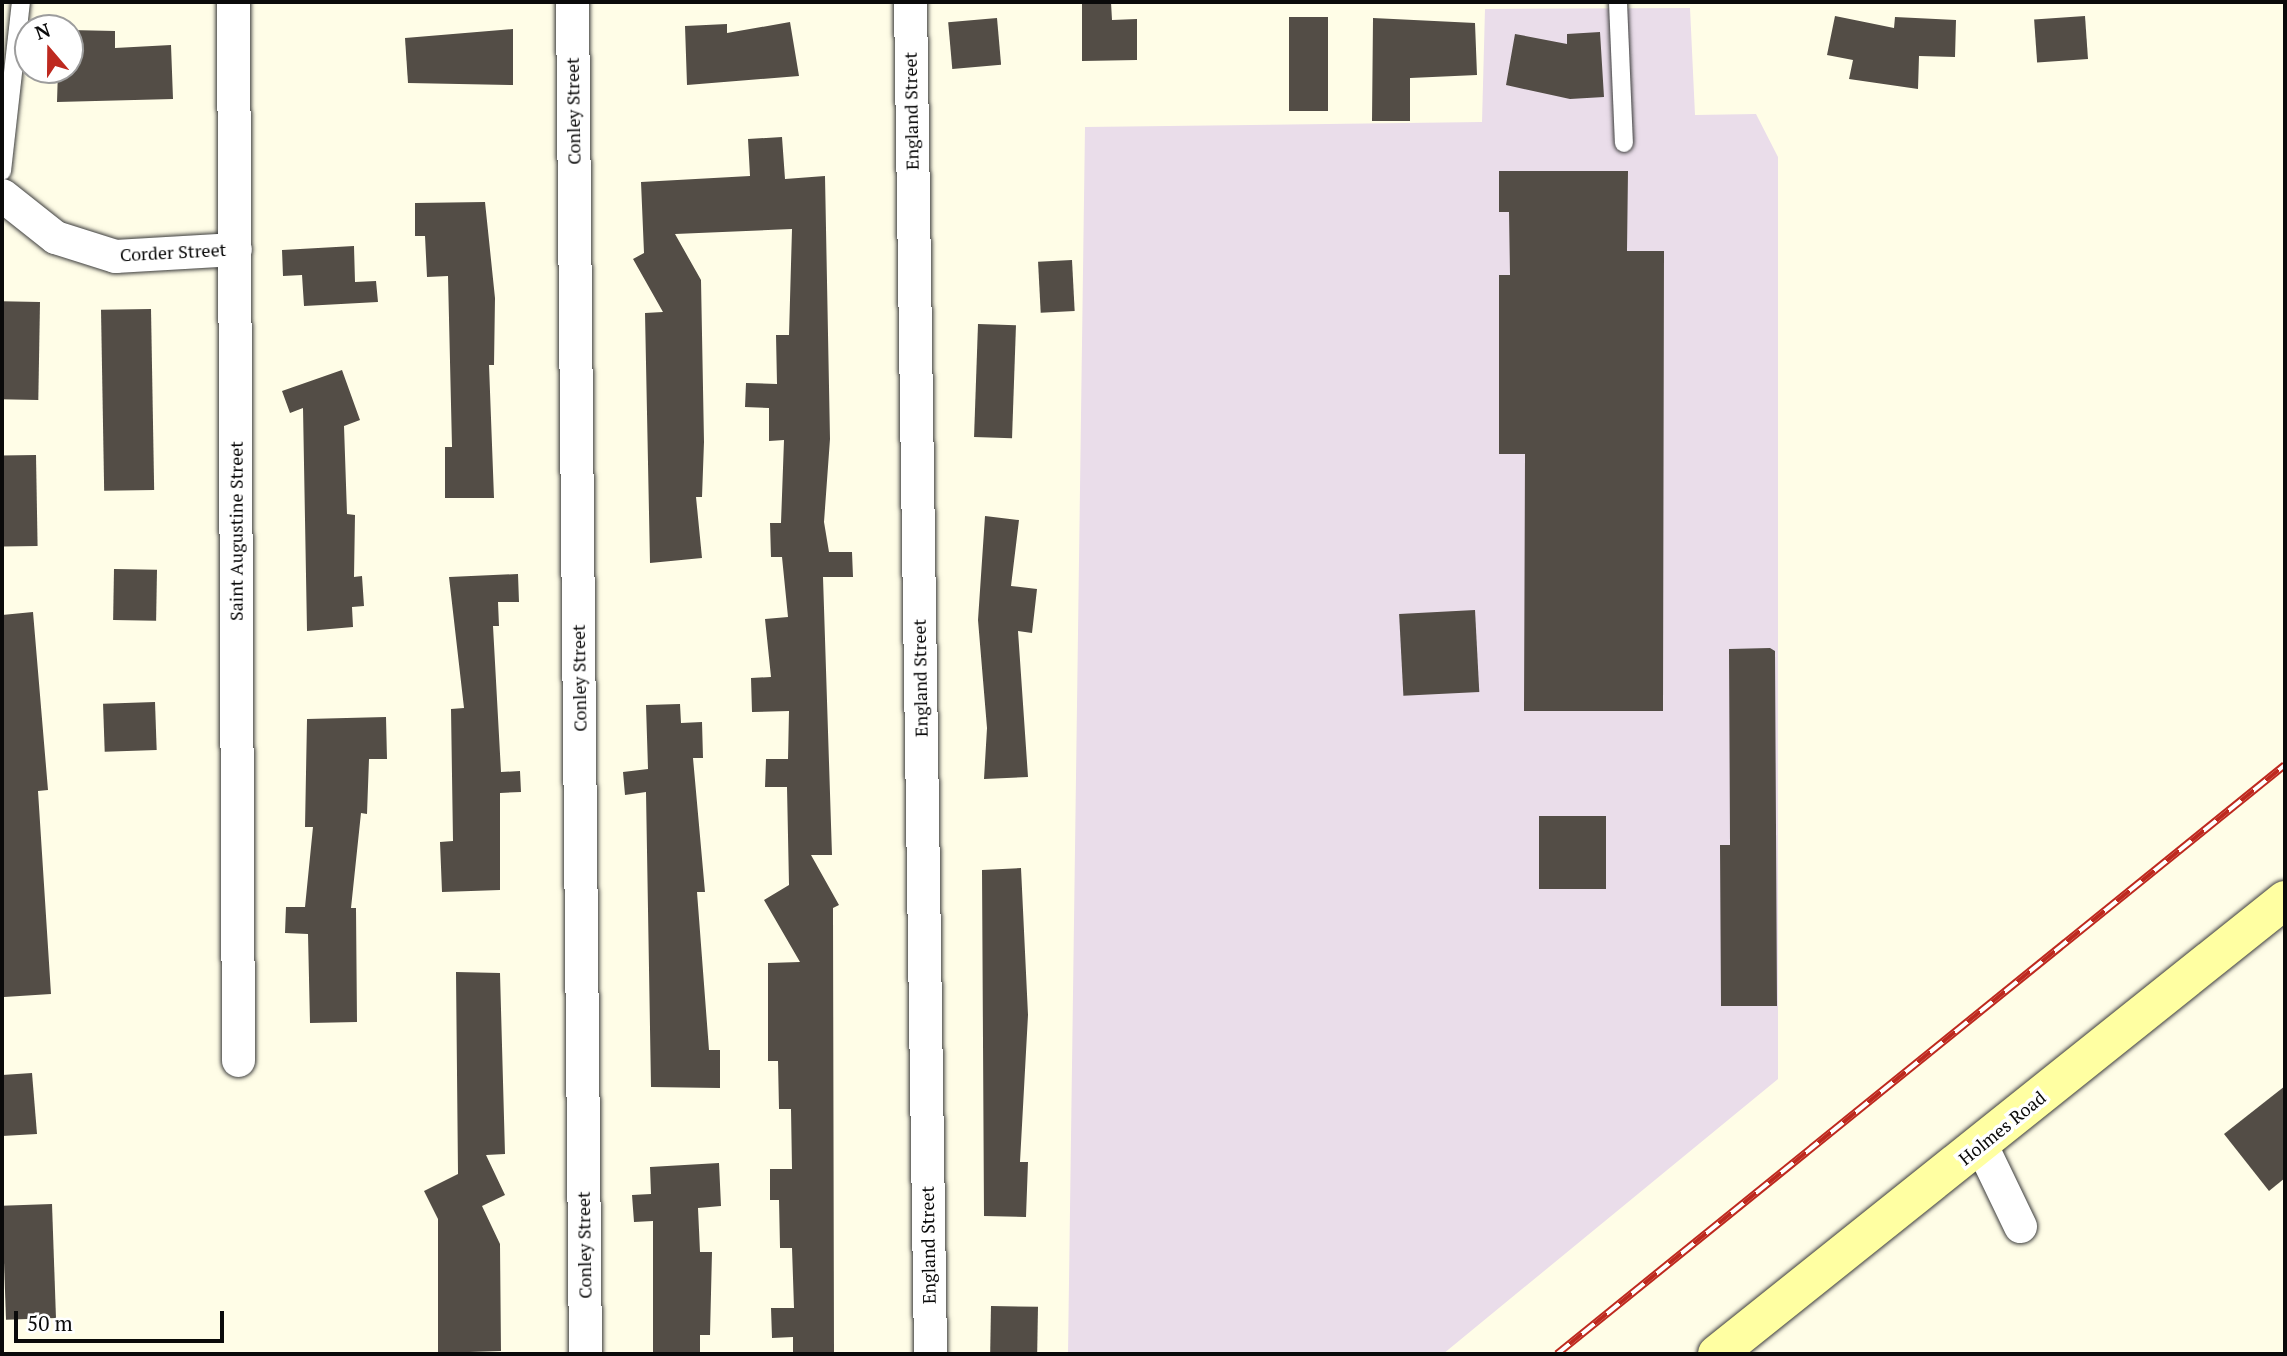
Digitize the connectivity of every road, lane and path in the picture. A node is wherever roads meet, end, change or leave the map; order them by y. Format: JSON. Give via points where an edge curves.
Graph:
{"nodes":[{"id":1,"x":21,"y":2,"type":"edge"},
{"id":2,"x":233,"y":2,"type":"edge"},
{"id":3,"x":572,"y":2,"type":"edge"},
{"id":4,"x":910,"y":2,"type":"edge"},
{"id":5,"x":1618,"y":2,"type":"edge"},
{"id":6,"x":1624,"y":143,"type":"dead end"},
{"id":7,"x":2,"y":172,"type":"edge"},
{"id":8,"x":2,"y":195,"type":"edge"},
{"id":9,"x":235,"y":249,"type":"junction"},
{"id":10,"x":2285,"y":900,"type":"edge"},
{"id":11,"x":238,"y":1060,"type":"dead end"},
{"id":12,"x":1982,"y":1145,"type":"junction"},
{"id":13,"x":2020,"y":1226,"type":"dead end"},
{"id":14,"x":585,"y":1354,"type":"edge"},
{"id":15,"x":930,"y":1354,"type":"edge"},
{"id":16,"x":1717,"y":1354,"type":"edge"}],
"edges":[{"from":1,"to":7,"type":"lane"},
{"from":2,"to":9,"type":"street","name":"Saint Augustine Street"},
{"from":3,"to":14,"type":"street","name":"Conley Street"},
{"from":4,"to":15,"type":"street","name":"England Street"},
{"from":5,"to":6,"type":"lane"},
{"from":8,"to":9,"type":"street","name":"Corder Street","via":[[55,237],[116,256]]},
{"from":9,"to":11,"type":"street","name":"Saint Augustine Street"},
{"from":10,"to":12,"type":"main road","name":"Holmes Road"},
{"from":12,"to":13,"type":"street"},
{"from":12,"to":16,"type":"main road","name":"Holmes Road"}]}
